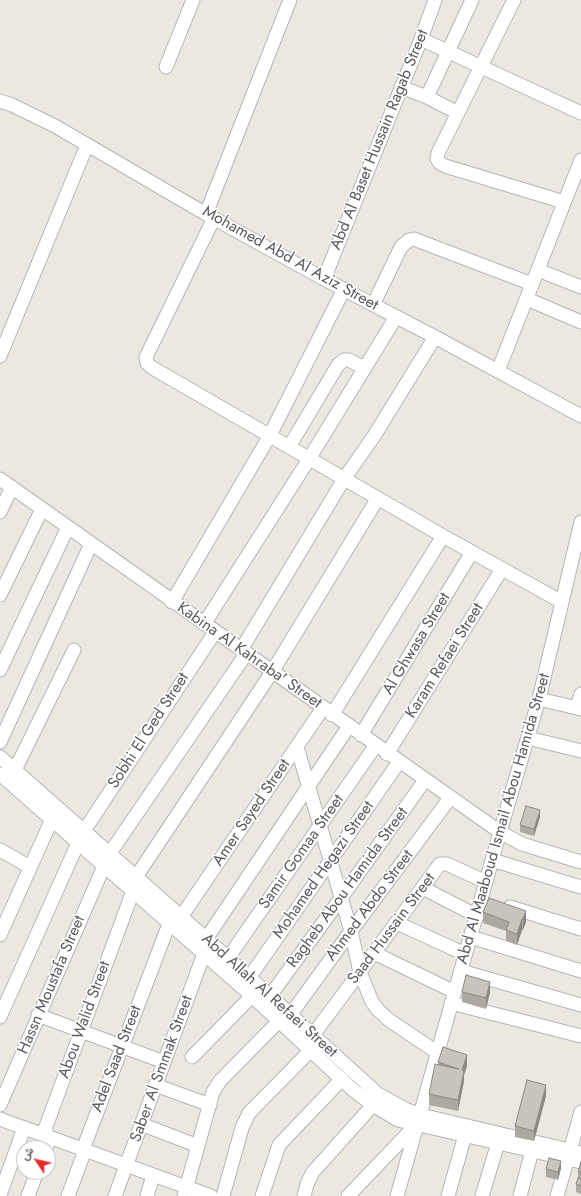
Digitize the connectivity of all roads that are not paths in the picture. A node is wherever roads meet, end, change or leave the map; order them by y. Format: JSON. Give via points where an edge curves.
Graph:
{"nodes":[{"id":1,"x":193,"y":0,"type":"edge"},
{"id":2,"x":290,"y":0,"type":"edge"},
{"id":3,"x":435,"y":0,"type":"edge"},
{"id":4,"x":472,"y":0,"type":"edge"},
{"id":5,"x":514,"y":0,"type":"edge"},
{"id":6,"x":421,"y":39,"type":"junction"},
{"id":7,"x":449,"y":52,"type":"junction"},
{"id":8,"x":166,"y":67,"type":"dead end"},
{"id":9,"x":481,"y":68,"type":"junction"},
{"id":10,"x":401,"y":87,"type":"junction"},
{"id":11,"x":427,"y":97,"type":"junction"},
{"id":12,"x":0,"y":101,"type":"edge"},
{"id":13,"x":458,"y":113,"type":"junction"},
{"id":14,"x":581,"y":113,"type":"edge"},
{"id":15,"x":87,"y":145,"type":"junction"},
{"id":16,"x":581,"y":160,"type":"edge"},
{"id":17,"x":564,"y":202,"type":"junction"},
{"id":18,"x":210,"y":216,"type":"junction"},
{"id":19,"x":538,"y":270,"type":"junction"},
{"id":20,"x":324,"y":279,"type":"junction"},
{"id":21,"x":532,"y":284,"type":"junction"},
{"id":22,"x":581,"y":287,"type":"edge"},
{"id":23,"x":344,"y":289,"type":"junction"},
{"id":24,"x":526,"y":299,"type":"junction"},
{"id":25,"x":373,"y":305,"type":"junction"},
{"id":26,"x":396,"y":316,"type":"junction"},
{"id":27,"x":581,"y":322,"type":"edge"},
{"id":28,"x":435,"y":337,"type":"junction"},
{"id":29,"x":0,"y":356,"type":"edge"},
{"id":30,"x":364,"y":368,"type":"junction"},
{"id":31,"x":498,"y":371,"type":"junction"},
{"id":32,"x":581,"y":416,"type":"edge"},
{"id":33,"x":269,"y":436,"type":"junction"},
{"id":34,"x":289,"y":447,"type":"junction"},
{"id":35,"x":309,"y":459,"type":"junction"},
{"id":36,"x":0,"y":479,"type":"edge"},
{"id":37,"x":344,"y":479,"type":"junction"},
{"id":38,"x":12,"y":487,"type":"junction"},
{"id":39,"x":378,"y":498,"type":"junction"},
{"id":40,"x":42,"y":509,"type":"junction"},
{"id":41,"x":0,"y":512,"type":"edge"},
{"id":42,"x":581,"y":522,"type":"edge"},
{"id":43,"x":68,"y":528,"type":"junction"},
{"id":44,"x":443,"y":536,"type":"junction"},
{"id":45,"x":92,"y":544,"type":"junction"},
{"id":46,"x":578,"y":546,"type":"edge"},
{"id":47,"x":472,"y":552,"type":"junction"},
{"id":48,"x":502,"y":569,"type":"junction"},
{"id":49,"x":0,"y":595,"type":"edge"},
{"id":50,"x":172,"y":602,"type":"junction"},
{"id":51,"x":562,"y":602,"type":"junction"},
{"id":52,"x":204,"y":624,"type":"junction"},
{"id":53,"x":215,"y":632,"type":"junction"},
{"id":54,"x":74,"y":650,"type":"dead end"},
{"id":55,"x":244,"y":652,"type":"junction"},
{"id":56,"x":0,"y":670,"type":"edge"},
{"id":57,"x":272,"y":672,"type":"junction"},
{"id":58,"x":581,"y":694,"type":"edge"},
{"id":59,"x":539,"y":699,"type":"junction"},
{"id":60,"x":579,"y":709,"type":"edge"},
{"id":61,"x":328,"y":712,"type":"junction"},
{"id":62,"x":349,"y":726,"type":"junction"},
{"id":63,"x":361,"y":735,"type":"junction"},
{"id":64,"x":528,"y":738,"type":"junction"},
{"id":65,"x":0,"y":742,"type":"edge"},
{"id":66,"x":376,"y":745,"type":"junction"},
{"id":67,"x":297,"y":747,"type":"junction"},
{"id":68,"x":581,"y":751,"type":"edge"},
{"id":69,"x":388,"y":754,"type":"junction"},
{"id":70,"x":0,"y":757,"type":"edge"},
{"id":71,"x":399,"y":762,"type":"junction"},
{"id":72,"x":15,"y":770,"type":"junction"},
{"id":73,"x":0,"y":774,"type":"edge"},
{"id":74,"x":425,"y":780,"type":"junction"},
{"id":75,"x":309,"y":786,"type":"junction"},
{"id":76,"x":450,"y":798,"type":"junction"},
{"id":77,"x":52,"y":819,"type":"junction"},
{"id":78,"x":320,"y":826,"type":"junction"},
{"id":79,"x":84,"y":831,"type":"junction"},
{"id":80,"x":500,"y":832,"type":"junction"},
{"id":81,"x":78,"y":843,"type":"junction"},
{"id":82,"x":0,"y":850,"type":"edge"},
{"id":83,"x":110,"y":854,"type":"junction"},
{"id":84,"x":330,"y":860,"type":"junction"},
{"id":85,"x":492,"y":860,"type":"junction"},
{"id":86,"x":581,"y":862,"type":"edge"},
{"id":87,"x":104,"y":866,"type":"junction"},
{"id":88,"x":30,"y":867,"type":"junction"},
{"id":89,"x":136,"y":877,"type":"junction"},
{"id":90,"x":486,"y":882,"type":"junction"},
{"id":91,"x":581,"y":887,"type":"edge"},
{"id":92,"x":423,"y":888,"type":"junction"},
{"id":93,"x":133,"y":891,"type":"junction"},
{"id":94,"x":341,"y":898,"type":"junction"},
{"id":95,"x":482,"y":898,"type":"junction"},
{"id":96,"x":5,"y":910,"type":"edge"},
{"id":97,"x":476,"y":916,"type":"junction"},
{"id":98,"x":181,"y":917,"type":"junction"},
{"id":99,"x":396,"y":923,"type":"junction"},
{"id":100,"x":169,"y":924,"type":"junction"},
{"id":101,"x":581,"y":929,"type":"edge"},
{"id":102,"x":351,"y":931,"type":"junction"},
{"id":103,"x":0,"y":935,"type":"edge"},
{"id":104,"x":470,"y":936,"type":"junction"},
{"id":105,"x":208,"y":940,"type":"junction"},
{"id":106,"x":374,"y":953,"type":"junction"},
{"id":107,"x":465,"y":954,"type":"junction"},
{"id":108,"x":204,"y":955,"type":"junction"},
{"id":109,"x":228,"y":958,"type":"junction"},
{"id":110,"x":461,"y":971,"type":"junction"},
{"id":111,"x":581,"y":971,"type":"edge"},
{"id":112,"x":360,"y":972,"type":"junction"},
{"id":113,"x":250,"y":978,"type":"junction"},
{"id":114,"x":252,"y":996,"type":"junction"},
{"id":115,"x":270,"y":996,"type":"junction"},
{"id":116,"x":453,"y":998,"type":"junction"},
{"id":117,"x":581,"y":1005,"type":"edge"},
{"id":118,"x":291,"y":1014,"type":"junction"},
{"id":119,"x":38,"y":1015,"type":"junction"},
{"id":120,"x":0,"y":1017,"type":"edge"},
{"id":121,"x":279,"y":1021,"type":"junction"},
{"id":122,"x":81,"y":1032,"type":"junction"},
{"id":123,"x":313,"y":1035,"type":"junction"},
{"id":124,"x":581,"y":1036,"type":"edge"},
{"id":125,"x":121,"y":1046,"type":"junction"},
{"id":126,"x":311,"y":1050,"type":"junction"},
{"id":127,"x":438,"y":1053,"type":"junction"},
{"id":128,"x":192,"y":1057,"type":"dead end"},
{"id":129,"x":164,"y":1062,"type":"junction"},
{"id":130,"x":342,"y":1079,"type":"junction"},
{"id":131,"x":155,"y":1085,"type":"junction"},
{"id":132,"x":1,"y":1096,"type":"edge"},
{"id":133,"x":210,"y":1105,"type":"junction"},
{"id":134,"x":373,"y":1105,"type":"junction"},
{"id":135,"x":581,"y":1112,"type":"edge"},
{"id":136,"x":0,"y":1119,"type":"edge"},
{"id":137,"x":418,"y":1122,"type":"junction"},
{"id":138,"x":141,"y":1124,"type":"junction"},
{"id":139,"x":24,"y":1128,"type":"junction"},
{"id":140,"x":466,"y":1131,"type":"junction"},
{"id":141,"x":44,"y":1140,"type":"edge"},
{"id":142,"x":47,"y":1140,"type":"edge"},
{"id":143,"x":498,"y":1143,"type":"junction"},
{"id":144,"x":56,"y":1144,"type":"edge"},
{"id":145,"x":198,"y":1146,"type":"junction"},
{"id":146,"x":84,"y":1150,"type":"junction"},
{"id":147,"x":532,"y":1151,"type":"junction"},
{"id":148,"x":573,"y":1154,"type":"edge"},
{"id":149,"x":581,"y":1162,"type":"edge"},
{"id":150,"x":126,"y":1165,"type":"junction"},
{"id":151,"x":153,"y":1175,"type":"junction"},
{"id":152,"x":34,"y":1180,"type":"edge"},
{"id":153,"x":186,"y":1192,"type":"edge"},
{"id":154,"x":0,"y":1195,"type":"edge"},
{"id":155,"x":28,"y":1196,"type":"edge"},
{"id":156,"x":68,"y":1196,"type":"edge"},
{"id":157,"x":115,"y":1196,"type":"edge"},
{"id":158,"x":147,"y":1196,"type":"edge"},
{"id":159,"x":211,"y":1196,"type":"edge"},
{"id":160,"x":223,"y":1196,"type":"edge"},
{"id":161,"x":262,"y":1196,"type":"edge"},
{"id":162,"x":304,"y":1196,"type":"edge"},
{"id":163,"x":348,"y":1196,"type":"edge"},
{"id":164,"x":397,"y":1196,"type":"edge"},
{"id":165,"x":448,"y":1196,"type":"edge"},
{"id":166,"x":482,"y":1196,"type":"edge"},
{"id":167,"x":520,"y":1196,"type":"edge"},
{"id":168,"x":557,"y":1196,"type":"edge"}],
"edges":[{"from":1,"to":8,"type":"street"},
{"from":2,"to":18,"type":"street"},
{"from":3,"to":6,"type":"street","name":"Abd Al Baset Hussain Ragab Street"},
{"from":4,"to":7,"type":"street"},
{"from":5,"to":9,"type":"street"},
{"from":6,"to":7,"type":"street"},
{"from":6,"to":10,"type":"street","name":"Abd Al Baset Hussain Ragab Street"},
{"from":7,"to":9,"type":"street"},
{"from":7,"to":11,"type":"street"},
{"from":9,"to":13,"type":"street"},
{"from":9,"to":14,"type":"street"},
{"from":10,"to":11,"type":"street"},
{"from":10,"to":20,"type":"street","name":"Abd Al Baset Hussain Ragab Street"},
{"from":11,"to":13,"type":"street"},
{"from":12,"to":15,"type":"street","name":"Mohamed Abd Al Aziz Street","via":[[35,116]]},
{"from":13,"to":17,"type":"street","via":[[438,154],[437,159],[440,163]]},
{"from":15,"to":18,"type":"street","name":"Mohamed Abd Al Aziz Street"},
{"from":15,"to":29,"type":"street"},
{"from":16,"to":17,"type":"street"},
{"from":17,"to":19,"type":"street"},
{"from":18,"to":20,"type":"street","name":"Mohamed Abd Al Aziz Street"},
{"from":18,"to":33,"type":"street","via":[[146,357],[147,363],[156,371]]},
{"from":19,"to":21,"type":"street"},
{"from":19,"to":22,"type":"street"},
{"from":20,"to":23,"type":"street","name":"Mohamed Abd Al Aziz Street"},
{"from":21,"to":24,"type":"street"},
{"from":21,"to":25,"type":"street","via":[[419,241],[409,240],[401,247]]},
{"from":23,"to":25,"type":"street","name":"Mohamed Abd Al Aziz Street"},
{"from":23,"to":33,"type":"street"},
{"from":24,"to":27,"type":"street"},
{"from":24,"to":31,"type":"street"},
{"from":25,"to":26,"type":"street","name":"Mohamed Abd Al Aziz Street"},
{"from":26,"to":28,"type":"street","name":"Mohamed Abd Al Aziz Street"},
{"from":26,"to":30,"type":"street"},
{"from":28,"to":31,"type":"street","name":"Mohamed Abd Al Aziz Street"},
{"from":28,"to":37,"type":"street","via":[[374,436]]},
{"from":30,"to":34,"type":"street","via":[[349,360],[344,360],[338,365]]},
{"from":30,"to":35,"type":"street"},
{"from":31,"to":32,"type":"street","name":"Mohamed Abd Al Aziz Street"},
{"from":33,"to":34,"type":"street"},
{"from":33,"to":50,"type":"street"},
{"from":34,"to":35,"type":"street"},
{"from":35,"to":37,"type":"street"},
{"from":35,"to":52,"type":"street"},
{"from":36,"to":38,"type":"street","name":"Kabina Al Kahraba' Street"},
{"from":37,"to":39,"type":"street"},
{"from":37,"to":55,"type":"street"},
{"from":38,"to":40,"type":"street","name":"Kabina Al Kahraba' Street"},
{"from":38,"to":41,"type":"street"},
{"from":39,"to":44,"type":"street"},
{"from":39,"to":57,"type":"street"},
{"from":40,"to":43,"type":"street","name":"Kabina Al Kahraba' Street"},
{"from":40,"to":49,"type":"street"},
{"from":42,"to":46,"type":"street","name":"Abd Al Maaboud Ismail Abou Hamida Street"},
{"from":43,"to":45,"type":"street","name":"Kabina Al Kahraba' Street"},
{"from":43,"to":56,"type":"street"},
{"from":44,"to":47,"type":"street"},
{"from":44,"to":61,"type":"street","name":"Amer Sayed Street"},
{"from":45,"to":50,"type":"street","name":"Kabina Al Kahraba' Street"},
{"from":45,"to":65,"type":"street"},
{"from":46,"to":51,"type":"street","name":"Abd Al Maaboud Ismail Abou Hamida Street"},
{"from":47,"to":48,"type":"street"},
{"from":47,"to":63,"type":"street","name":"Al Ghwasa Street"},
{"from":48,"to":51,"type":"street"},
{"from":48,"to":69,"type":"street","name":"Karam Refaei Street"},
{"from":50,"to":52,"type":"street","name":"Kabina Al Kahraba' Street"},
{"from":51,"to":59,"type":"street","name":"Abd Al Maaboud Ismail Abou Hamida Street"},
{"from":52,"to":53,"type":"street","name":"Kabina Al Kahraba' Street"},
{"from":53,"to":55,"type":"street","name":"Kabina Al Kahraba' Street"},
{"from":53,"to":79,"type":"street","name":"Sobhi El Ged Street"},
{"from":54,"to":72,"type":"street"},
{"from":55,"to":57,"type":"street","name":"Kabina Al Kahraba' Street"},
{"from":55,"to":83,"type":"street"},
{"from":57,"to":61,"type":"street","name":"Kabina Al Kahraba' Street"},
{"from":57,"to":89,"type":"street"},
{"from":58,"to":60,"type":"street"},
{"from":59,"to":60,"type":"street"},
{"from":59,"to":64,"type":"street","name":"Abd Al Maaboud Ismail Abou Hamida Street"},
{"from":61,"to":62,"type":"street","name":"Kabina Al Kahraba' Street"},
{"from":61,"to":67,"type":"street","name":"Amer Sayed Street"},
{"from":62,"to":63,"type":"street","name":"Kabina Al Kahraba' Street"},
{"from":62,"to":75,"type":"street","name":"Saber Al Smmak Street"},
{"from":63,"to":66,"type":"street","name":"Kabina Al Kahraba' Street"},
{"from":64,"to":68,"type":"street"},
{"from":64,"to":80,"type":"street","name":"Abd Al Maaboud Ismail Abou Hamida Street"},
{"from":66,"to":69,"type":"street","name":"Kabina Al Kahraba' Street"},
{"from":66,"to":78,"type":"street","name":"Samir Gomaa Street"},
{"from":67,"to":75,"type":"street"},
{"from":67,"to":98,"type":"street","name":"Amer Sayed Street"},
{"from":69,"to":71,"type":"street","name":"Kabina Al Kahraba' Street"},
{"from":70,"to":72,"type":"street","name":"Abd Allah Al Refaei Street"},
{"from":71,"to":74,"type":"street","name":"Kabina Al Kahraba' Street"},
{"from":71,"to":84,"type":"street","name":"Mohamed Hegazi Street"},
{"from":72,"to":79,"type":"street","name":"Abd Allah Al Refaei Street"},
{"from":73,"to":77,"type":"street","name":"Abd Allah Al Refaei Street"},
{"from":74,"to":76,"type":"street","name":"Kabina Al Kahraba' Street"},
{"from":74,"to":94,"type":"street","name":"Ragheb Abou Hamida Street"},
{"from":75,"to":78,"type":"street"},
{"from":75,"to":105,"type":"street","name":"Saber Al Smmak Street"},
{"from":76,"to":80,"type":"street","name":"Kabina Al Kahraba' Street"},
{"from":76,"to":102,"type":"street","name":"Ahmed Abdo Street"},
{"from":77,"to":81,"type":"street","name":"Abd Allah Al Refaei Street"},
{"from":77,"to":88,"type":"street"},
{"from":78,"to":84,"type":"street"},
{"from":78,"to":109,"type":"street","name":"Samir Gomaa Street"},
{"from":79,"to":83,"type":"street","name":"Abd Allah Al Refaei Street"},
{"from":80,"to":85,"type":"street","name":"Abd Al Maaboud Ismail Abou Hamida Street"},
{"from":80,"to":86,"type":"street","name":"Kabina Al Kahraba' Street","via":[[522,844]]},
{"from":81,"to":87,"type":"street","name":"Abd Allah Al Refaei Street"},
{"from":81,"to":120,"type":"street"},
{"from":82,"to":88,"type":"street"},
{"from":83,"to":89,"type":"street","name":"Abd Allah Al Refaei Street"},
{"from":84,"to":94,"type":"street"},
{"from":84,"to":113,"type":"street","name":"Mohamed Hegazi Street"},
{"from":85,"to":90,"type":"street","name":"Abd Al Maaboud Ismail Abou Hamida Street"},
{"from":85,"to":91,"type":"street"},
{"from":87,"to":93,"type":"street","name":"Abd Allah Al Refaei Street"},
{"from":87,"to":119,"type":"street","name":"Hassn Moustafa Street"},
{"from":88,"to":96,"type":"street"},
{"from":89,"to":98,"type":"street","name":"Abd Allah Al Refaei Street"},
{"from":90,"to":92,"type":"street","name":"Saad Hussain Street","via":[[444,863],[438,867]]},
{"from":90,"to":95,"type":"street","name":"Abd Al Maaboud Ismail Abou Hamida Street"},
{"from":92,"to":97,"type":"street"},
{"from":92,"to":99,"type":"street","name":"Saad Hussain Street"},
{"from":93,"to":100,"type":"street","name":"Abd Allah Al Refaei Street"},
{"from":93,"to":122,"type":"street","name":"Abou Walid Street"},
{"from":94,"to":102,"type":"street"},
{"from":94,"to":115,"type":"street","name":"Ragheb Abou Hamida Street"},
{"from":95,"to":97,"type":"street","name":"Abd Al Maaboud Ismail Abou Hamida Street"},
{"from":95,"to":101,"type":"street"},
{"from":96,"to":103,"type":"street"},
{"from":97,"to":104,"type":"street","name":"Abd Al Maaboud Ismail Abou Hamida Street"},
{"from":98,"to":105,"type":"street","name":"Abd Allah Al Refaei Street"},
{"from":99,"to":106,"type":"street","name":"Saad Hussain Street"},
{"from":99,"to":107,"type":"street"},
{"from":100,"to":108,"type":"street","name":"Abd Allah Al Refaei Street"},
{"from":100,"to":125,"type":"street","name":"Adel Saad Street"},
{"from":102,"to":112,"type":"street"},
{"from":102,"to":118,"type":"street","name":"Ahmed Abdo Street"},
{"from":104,"to":107,"type":"street","name":"Abd Al Maaboud Ismail Abou Hamida Street"},
{"from":104,"to":111,"type":"street"},
{"from":105,"to":108,"type":"street","name":"Saber Al Smmak Street"},
{"from":105,"to":109,"type":"street","name":"Abd Allah Al Refaei Street"},
{"from":106,"to":112,"type":"street","name":"Saad Hussain Street"},
{"from":106,"to":116,"type":"street"},
{"from":107,"to":110,"type":"street","name":"Abd Al Maaboud Ismail Abou Hamida Street"},
{"from":108,"to":114,"type":"street","name":"Abd Allah Al Refaei Street"},
{"from":108,"to":129,"type":"street","name":"Saber Al Smmak Street"},
{"from":109,"to":113,"type":"street","name":"Abd Allah Al Refaei Street"},
{"from":110,"to":116,"type":"street","name":"Abd Al Maaboud Ismail Abou Hamida Street"},
{"from":110,"to":117,"type":"street"},
{"from":112,"to":123,"type":"street","name":"Saad Hussain Street"},
{"from":112,"to":127,"type":"street","via":[[378,1010]]},
{"from":113,"to":115,"type":"street","name":"Abd Allah Al Refaei Street"},
{"from":114,"to":121,"type":"street","name":"Abd Allah Al Refaei Street"},
{"from":114,"to":128,"type":"street"},
{"from":115,"to":118,"type":"street","name":"Abd Allah Al Refaei Street"},
{"from":116,"to":124,"type":"street"},
{"from":116,"to":127,"type":"street","name":"Abd Al Maaboud Ismail Abou Hamida Street"},
{"from":118,"to":123,"type":"street","name":"Abd Allah Al Refaei Street"},
{"from":119,"to":122,"type":"street"},
{"from":119,"to":132,"type":"street","name":"Hassn Moustafa Street"},
{"from":121,"to":126,"type":"street","name":"Abd Allah Al Refaei Street"},
{"from":121,"to":133,"type":"street","via":[[220,1080],[213,1092]]},
{"from":122,"to":125,"type":"street"},
{"from":122,"to":142,"type":"street","name":"Abou Walid Street","via":[[45,1129]]},
{"from":123,"to":137,"type":"street","name":"Abd Allah Al Refaei Street","via":[[378,1094],[405,1109]]},
{"from":125,"to":129,"type":"street"},
{"from":125,"to":146,"type":"street","name":"Adel Saad Street","via":[[84,1144]]},
{"from":126,"to":130,"type":"street","name":"Abd Allah Al Refaei Street"},
{"from":126,"to":160,"type":"street","via":[[248,1113]]},
{"from":127,"to":137,"type":"street","name":"Abd Al Maaboud Ismail Abou Hamida Street"},
{"from":129,"to":131,"type":"street","name":"Saber Al Smmak Street"},
{"from":130,"to":134,"type":"street","name":"Abd Allah Al Refaei Street"},
{"from":130,"to":161,"type":"street","via":[[279,1145]]},
{"from":131,"to":133,"type":"street"},
{"from":131,"to":138,"type":"street","name":"Saber Al Smmak Street"},
{"from":133,"to":145,"type":"street"},
{"from":134,"to":137,"type":"street","name":"Abd Allah Al Refaei Street","via":[[398,1120]]},
{"from":134,"to":162,"type":"street","via":[[313,1172]]},
{"from":135,"to":148,"type":"street"},
{"from":136,"to":139,"type":"street"},
{"from":137,"to":140,"type":"street","name":"Abd Allah Al Refaei Street"},
{"from":137,"to":163,"type":"street"},
{"from":137,"to":164,"type":"street","name":"Abd Al Maaboud Ismail Abou Hamida Street"},
{"from":138,"to":145,"type":"street"},
{"from":138,"to":150,"type":"street","name":"Saber Al Smmak Street"},
{"from":139,"to":141,"type":"street"},
{"from":139,"to":154,"type":"street"},
{"from":140,"to":143,"type":"street","name":"Abd Allah Al Refaei Street"},
{"from":140,"to":148,"type":"street","name":"Abd Allah Al Refaei Street"},
{"from":140,"to":165,"type":"street"},
{"from":143,"to":147,"type":"street","name":"Abd Allah Al Refaei Street"},
{"from":143,"to":166,"type":"street"},
{"from":144,"to":146,"type":"street"},
{"from":145,"to":153,"type":"street"},
{"from":146,"to":150,"type":"street"},
{"from":146,"to":156,"type":"street","name":"Adel Saad Street"},
{"from":147,"to":148,"type":"street","name":"Abd Allah Al Refaei Street"},
{"from":147,"to":167,"type":"street"},
{"from":148,"to":149,"type":"street","name":"Abd Allah Al Refaei Street"},
{"from":148,"to":168,"type":"street"},
{"from":150,"to":151,"type":"street"},
{"from":150,"to":157,"type":"street","name":"Saber Al Smmak Street"},
{"from":151,"to":153,"type":"street"},
{"from":151,"to":158,"type":"street"},
{"from":152,"to":155,"type":"street"},
{"from":153,"to":159,"type":"street"}]}
